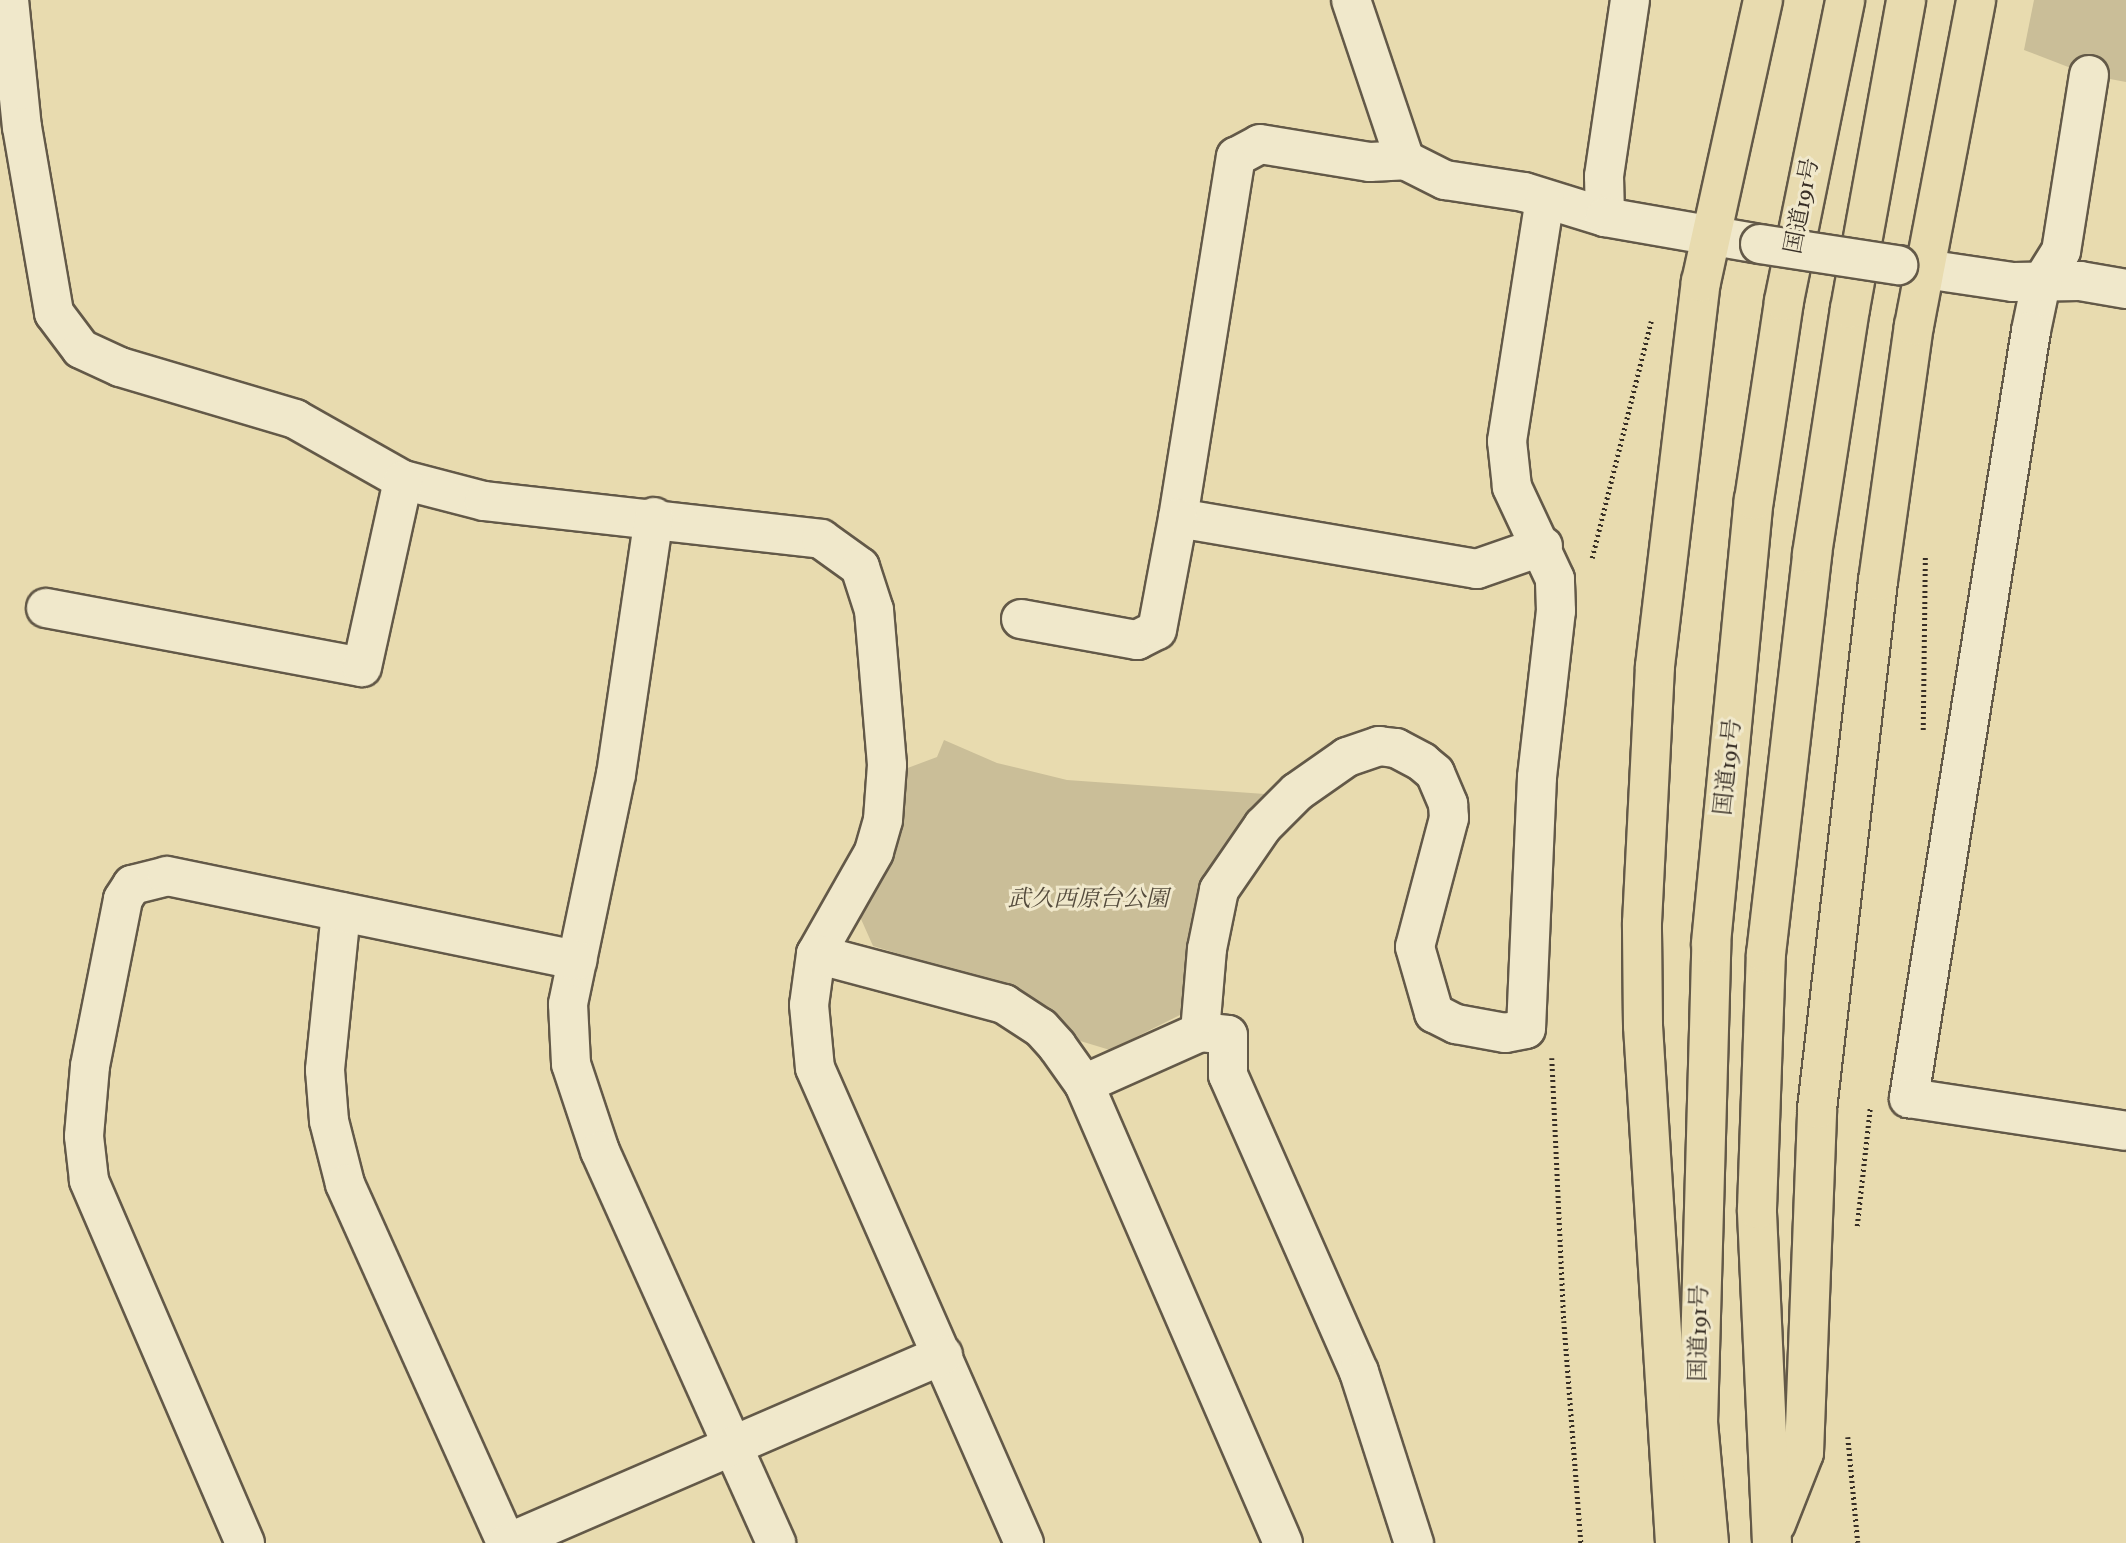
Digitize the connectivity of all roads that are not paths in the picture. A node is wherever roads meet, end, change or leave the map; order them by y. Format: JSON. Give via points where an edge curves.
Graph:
{"nodes":[{"id":1,"x":9,"y":0,"type":"edge"},
{"id":2,"x":1351,"y":0,"type":"edge"},
{"id":3,"x":1630,"y":0,"type":"edge"},
{"id":4,"x":1763,"y":0,"type":"edge"},
{"id":5,"x":1845,"y":0,"type":"edge"},
{"id":6,"x":1906,"y":0,"type":"edge"},
{"id":7,"x":1976,"y":0,"type":"edge"},
{"id":8,"x":2089,"y":75,"type":"dead end"},
{"id":9,"x":14,"y":153,"type":"edge"},
{"id":10,"x":1405,"y":160,"type":"junction"},
{"id":11,"x":1545,"y":199,"type":"junction"},
{"id":12,"x":1605,"y":218,"type":"junction"},
{"id":13,"x":1712,"y":234,"type":"junction"},
{"id":14,"x":1912,"y":268,"type":"junction"},
{"id":15,"x":2041,"y":283,"type":"junction"},
{"id":16,"x":2126,"y":289,"type":"edge"},
{"id":17,"x":403,"y":480,"type":"junction"},
{"id":18,"x":654,"y":517,"type":"junction"},
{"id":19,"x":1178,"y":518,"type":"junction"},
{"id":20,"x":1543,"y":546,"type":"junction"},
{"id":21,"x":46,"y":608,"type":"dead end"},
{"id":22,"x":1021,"y":619,"type":"dead end"},
{"id":23,"x":341,"y":912,"type":"junction"},
{"id":24,"x":816,"y":954,"type":"junction"},
{"id":25,"x":578,"y":960,"type":"junction"},
{"id":26,"x":1200,"y":1032,"type":"junction"},
{"id":27,"x":1084,"y":1084,"type":"junction"},
{"id":28,"x":2126,"y":1131,"type":"edge"},
{"id":29,"x":943,"y":1355,"type":"junction"},
{"id":30,"x":734,"y":1444,"type":"junction"},
{"id":31,"x":1772,"y":1539,"type":"edge"},
{"id":32,"x":245,"y":1543,"type":"edge"},
{"id":33,"x":507,"y":1543,"type":"edge"},
{"id":34,"x":776,"y":1543,"type":"edge"},
{"id":35,"x":1024,"y":1543,"type":"edge"},
{"id":36,"x":1283,"y":1543,"type":"edge"},
{"id":37,"x":1414,"y":1543,"type":"edge"},
{"id":38,"x":1675,"y":1543,"type":"edge"},
{"id":39,"x":1709,"y":1543,"type":"edge"}],
"edges":[{"from":1,"to":9,"type":"street"},
{"from":2,"to":10,"type":"street"},
{"from":3,"to":12,"type":"street","via":[[1604,176]]},
{"from":4,"to":13,"type":"highway"},
{"from":5,"to":39,"type":"highway","name":"国道191号","via":[[1784,301],[1754,500],[1711,943],[1698,1423]]},
{"from":6,"to":31,"type":"highway","via":[[1852,296],[1812,554],[1766,954],[1756,1209]]},
{"from":7,"to":14,"type":"highway"},
{"from":8,"to":15,"type":"street","via":[[2061,251]]},
{"from":9,"to":17,"type":"street","via":[[54,313],[80,349],[120,367],[295,419]]},
{"from":10,"to":11,"type":"street","via":[[1445,180]]},
{"from":10,"to":19,"type":"street","via":[[1370,162],[1260,144],[1236,157]]},
{"from":11,"to":12,"type":"street"},
{"from":11,"to":20,"type":"street","via":[[1507,441],[1512,487]]},
{"from":12,"to":13,"type":"street"},
{"from":13,"to":14,"type":"street","bridge":true},
{"from":13,"to":38,"type":"highway","via":[[1674,481],[1655,666],[1642,923],[1647,1124]]},
{"from":14,"to":15,"type":"street"},
{"from":14,"to":31,"type":"highway","via":[[1820,1082],[1804,1453]]},
{"from":15,"to":16,"type":"street","via":[[2080,281]]},
{"from":15,"to":28,"type":"street","via":[[1909,1098]]},
{"from":17,"to":18,"type":"street","via":[[484,501]]},
{"from":17,"to":21,"type":"street","via":[[362,667]]},
{"from":18,"to":24,"type":"street","via":[[821,539],[860,567],[871,591],[887,765],[883,820],[874,852]]},
{"from":18,"to":25,"type":"street","via":[[616,774]]},
{"from":19,"to":20,"type":"street","via":[[1477,569]]},
{"from":19,"to":22,"type":"street","via":[[1157,630],[1137,640]]},
{"from":20,"to":26,"type":"street","via":[[1555,579],[1556,611],[1536,778],[1526,1029],[1493,1031],[1456,1024],[1434,1013],[1415,947],[1449,818],[1448,804],[1435,773],[1422,762],[1396,748],[1379,746],[1347,757],[1297,792],[1264,826],[1219,890],[1207,949]]},
{"from":23,"to":25,"type":"street"},
{"from":23,"to":32,"type":"street","via":[[167,876],[132,885],[116,926],[90,1066],[84,1136],[89,1180]]},
{"from":23,"to":33,"type":"street","via":[[325,1070],[329,1121],[345,1184]]},
{"from":24,"to":27,"type":"street","via":[[1004,1004],[1041,1028]]},
{"from":24,"to":29,"type":"street","via":[[809,1005],[815,1068]]},
{"from":25,"to":30,"type":"street","via":[[568,1004],[568,1038],[587,1118]]},
{"from":26,"to":27,"type":"street"},
{"from":26,"to":37,"type":"street","via":[[1228,1035],[1228,1075],[1359,1372]]},
{"from":27,"to":36,"type":"street"},
{"from":29,"to":30,"type":"street"},
{"from":29,"to":35,"type":"street"},
{"from":30,"to":33,"type":"street"},
{"from":30,"to":34,"type":"street"}]}
